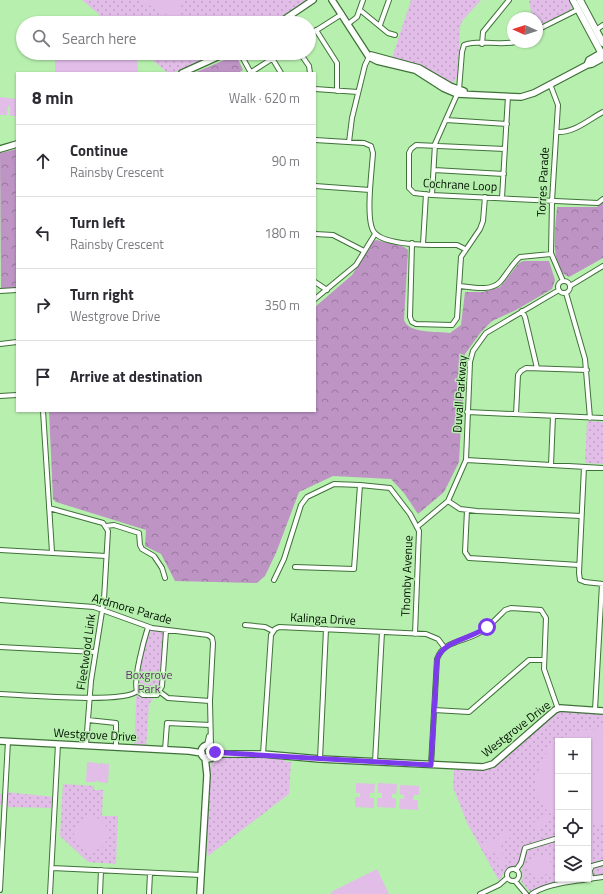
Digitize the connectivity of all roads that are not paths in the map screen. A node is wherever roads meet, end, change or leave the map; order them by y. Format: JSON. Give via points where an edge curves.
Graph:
{"nodes":[{"id":1,"x":312,"y":0,"type":"edge"},
{"id":2,"x":332,"y":0,"type":"edge"},
{"id":3,"x":363,"y":0,"type":"edge"},
{"id":4,"x":389,"y":0,"type":"edge"},
{"id":5,"x":509,"y":0,"type":"edge"},
{"id":6,"x":572,"y":0,"type":"edge"},
{"id":7,"x":580,"y":0,"type":"edge"},
{"id":8,"x":336,"y":3,"type":"edge"},
{"id":9,"x":360,"y":10,"type":"junction"},
{"id":10,"x":577,"y":10,"type":"junction"},
{"id":11,"x":342,"y":14,"type":"junction"},
{"id":12,"x":289,"y":16,"type":"edge"},
{"id":13,"x":348,"y":24,"type":"junction"},
{"id":14,"x":380,"y":25,"type":"junction"},
{"id":15,"x":603,"y":25,"type":"edge"},
{"id":16,"x":543,"y":27,"type":"edge"},
{"id":17,"x":316,"y":30,"type":"joint"},
{"id":18,"x":596,"y":30,"type":"junction"},
{"id":19,"x":394,"y":35,"type":"dead end"},
{"id":20,"x":507,"y":43,"type":"edge"},
{"id":21,"x":603,"y":43,"type":"edge"},
{"id":22,"x":482,"y":44,"type":"junction"},
{"id":23,"x":603,"y":55,"type":"edge"},
{"id":24,"x":368,"y":56,"type":"junction"},
{"id":25,"x":211,"y":60,"type":"edge"},
{"id":26,"x":244,"y":60,"type":"edge"},
{"id":27,"x":269,"y":60,"type":"edge"},
{"id":28,"x":273,"y":60,"type":"edge"},
{"id":29,"x":305,"y":60,"type":"edge"},
{"id":30,"x":184,"y":72,"type":"edge"},
{"id":31,"x":250,"y":72,"type":"edge"},
{"id":32,"x":251,"y":72,"type":"edge"},
{"id":33,"x":279,"y":72,"type":"edge"},
{"id":34,"x":310,"y":72,"type":"edge"},
{"id":35,"x":550,"y":84,"type":"junction"},
{"id":36,"x":316,"y":90,"type":"edge"},
{"id":37,"x":337,"y":91,"type":"junction"},
{"id":38,"x":358,"y":92,"type":"junction"},
{"id":39,"x":458,"y":92,"type":"junction"},
{"id":40,"x":508,"y":96,"type":"junction"},
{"id":41,"x":603,"y":112,"type":"edge"},
{"id":42,"x":446,"y":120,"type":"junction"},
{"id":43,"x":507,"y":124,"type":"junction"},
{"id":44,"x":557,"y":132,"type":"junction"},
{"id":45,"x":316,"y":140,"type":"edge"},
{"id":46,"x":349,"y":142,"type":"junction"},
{"id":47,"x":16,"y":144,"type":"edge"},
{"id":48,"x":435,"y":144,"type":"junction"},
{"id":49,"x":0,"y":149,"type":"edge"},
{"id":50,"x":505,"y":149,"type":"junction"},
{"id":51,"x":434,"y":170,"type":"junction"},
{"id":52,"x":504,"y":174,"type":"junction"},
{"id":53,"x":316,"y":186,"type":"edge"},
{"id":54,"x":370,"y":190,"type":"junction"},
{"id":55,"x":426,"y":194,"type":"junction"},
{"id":56,"x":432,"y":194,"type":"junction"},
{"id":57,"x":484,"y":197,"type":"junction"},
{"id":58,"x":502,"y":198,"type":"junction"},
{"id":59,"x":603,"y":199,"type":"edge"},
{"id":60,"x":552,"y":201,"type":"junction"},
{"id":61,"x":316,"y":234,"type":"edge"},
{"id":62,"x":375,"y":234,"type":"junction"},
{"id":63,"x":412,"y":243,"type":"junction"},
{"id":64,"x":423,"y":244,"type":"junction"},
{"id":65,"x":465,"y":249,"type":"junction"},
{"id":66,"x":364,"y":251,"type":"junction"},
{"id":67,"x":551,"y":254,"type":"junction"},
{"id":68,"x":603,"y":266,"type":"edge"},
{"id":69,"x":563,"y":281,"type":"junction"},
{"id":70,"x":316,"y":283,"type":"edge"},
{"id":71,"x":459,"y":286,"type":"junction"},
{"id":72,"x":570,"y":286,"type":"junction"},
{"id":73,"x":16,"y":290,"type":"edge"},
{"id":74,"x":327,"y":290,"type":"junction"},
{"id":75,"x":559,"y":290,"type":"junction"},
{"id":76,"x":0,"y":291,"type":"edge"},
{"id":77,"x":566,"y":293,"type":"junction"},
{"id":78,"x":316,"y":298,"type":"edge"},
{"id":79,"x":522,"y":311,"type":"junction"},
{"id":80,"x":16,"y":342,"type":"edge"},
{"id":81,"x":0,"y":344,"type":"edge"},
{"id":82,"x":537,"y":368,"type":"junction"},
{"id":83,"x":587,"y":370,"type":"junction"},
{"id":84,"x":16,"y":395,"type":"edge"},
{"id":85,"x":0,"y":396,"type":"edge"},
{"id":86,"x":43,"y":412,"type":"edge"},
{"id":87,"x":467,"y":412,"type":"junction"},
{"id":88,"x":516,"y":414,"type":"junction"},
{"id":89,"x":553,"y":416,"type":"junction"},
{"id":90,"x":590,"y":418,"type":"junction"},
{"id":91,"x":603,"y":418,"type":"edge"},
{"id":92,"x":466,"y":460,"type":"junction"},
{"id":93,"x":551,"y":465,"type":"junction"},
{"id":94,"x":584,"y":467,"type":"junction"},
{"id":95,"x":603,"y":468,"type":"edge"},
{"id":96,"x":360,"y":484,"type":"junction"},
{"id":97,"x":448,"y":501,"type":"junction"},
{"id":98,"x":49,"y":508,"type":"junction"},
{"id":99,"x":467,"y":510,"type":"junction"},
{"id":100,"x":581,"y":516,"type":"junction"},
{"id":101,"x":106,"y":526,"type":"junction"},
{"id":102,"x":418,"y":527,"type":"junction"},
{"id":103,"x":0,"y":550,"type":"edge"},
{"id":104,"x":52,"y":552,"type":"junction"},
{"id":105,"x":106,"y":556,"type":"junction"},
{"id":106,"x":579,"y":565,"type":"junction"},
{"id":107,"x":295,"y":567,"type":"dead end"},
{"id":108,"x":165,"y":578,"type":"dead end"},
{"id":109,"x":274,"y":580,"type":"dead end"},
{"id":110,"x":602,"y":584,"type":"edge"},
{"id":111,"x":0,"y":600,"type":"edge"},
{"id":112,"x":102,"y":610,"type":"junction"},
{"id":113,"x":245,"y":625,"type":"dead end"},
{"id":114,"x":148,"y":627,"type":"junction"},
{"id":115,"x":326,"y":629,"type":"junction"},
{"id":116,"x":166,"y":631,"type":"junction"},
{"id":117,"x":273,"y":631,"type":"junction"},
{"id":118,"x":382,"y":632,"type":"junction"},
{"id":119,"x":415,"y":634,"type":"junction"},
{"id":120,"x":601,"y":635,"type":"edge"},
{"id":121,"x":0,"y":647,"type":"edge"},
{"id":122,"x":444,"y":647,"type":"junction"},
{"id":123,"x":96,"y":652,"type":"junction"},
{"id":124,"x":544,"y":660,"type":"junction"},
{"id":125,"x":138,"y":691,"type":"junction"},
{"id":126,"x":160,"y":692,"type":"junction"},
{"id":127,"x":0,"y":694,"type":"edge"},
{"id":128,"x":89,"y":698,"type":"junction"},
{"id":129,"x":210,"y":701,"type":"junction"},
{"id":130,"x":558,"y":709,"type":"junction"},
{"id":131,"x":434,"y":710,"type":"junction"},
{"id":132,"x":595,"y":710,"type":"junction"},
{"id":133,"x":603,"y":711,"type":"edge"},
{"id":134,"x":88,"y":720,"type":"junction"},
{"id":135,"x":210,"y":725,"type":"junction"},
{"id":136,"x":0,"y":741,"type":"edge"},
{"id":137,"x":8,"y":741,"type":"junction"},
{"id":138,"x":58,"y":744,"type":"junction"},
{"id":139,"x":86,"y":745,"type":"junction"},
{"id":140,"x":116,"y":747,"type":"junction"},
{"id":141,"x":165,"y":750,"type":"junction"},
{"id":142,"x":209,"y":751,"type":"junction"},
{"id":143,"x":264,"y":754,"type":"junction"},
{"id":144,"x":320,"y":759,"type":"junction"},
{"id":145,"x":375,"y":762,"type":"junction"},
{"id":146,"x":431,"y":765,"type":"junction"},
{"id":147,"x":0,"y":794,"type":"edge"},
{"id":148,"x":5,"y":794,"type":"junction"},
{"id":149,"x":2,"y":805,"type":"edge"},
{"id":150,"x":555,"y":839,"type":"edge"},
{"id":151,"x":1,"y":857,"type":"edge"},
{"id":152,"x":603,"y":864,"type":"edge"},
{"id":153,"x":52,"y":868,"type":"junction"},
{"id":154,"x":591,"y":868,"type":"edge"},
{"id":155,"x":101,"y":870,"type":"junction"},
{"id":156,"x":516,"y":870,"type":"junction"},
{"id":157,"x":150,"y":873,"type":"junction"},
{"id":158,"x":201,"y":875,"type":"junction"},
{"id":159,"x":603,"y":877,"type":"edge"},
{"id":160,"x":507,"y":878,"type":"junction"},
{"id":161,"x":591,"y":879,"type":"edge"},
{"id":162,"x":515,"y":881,"type":"junction"},
{"id":163,"x":572,"y":882,"type":"edge"},
{"id":164,"x":0,"y":890,"type":"edge"},
{"id":165,"x":50,"y":894,"type":"edge"},
{"id":166,"x":100,"y":894,"type":"edge"},
{"id":167,"x":149,"y":894,"type":"edge"},
{"id":168,"x":200,"y":894,"type":"edge"},
{"id":169,"x":480,"y":894,"type":"edge"},
{"id":170,"x":526,"y":894,"type":"edge"},
{"id":171,"x":532,"y":894,"type":"edge"}],
"edges":[{"from":1,"to":12,"type":"street"},
{"from":2,"to":8,"type":"street"},
{"from":3,"to":9,"type":"street"},
{"from":4,"to":14,"type":"street"},
{"from":5,"to":22,"type":"street","via":[[484,32]]},
{"from":6,"to":10,"type":"main road"},
{"from":7,"to":18,"type":"main road"},
{"from":8,"to":11,"type":"street"},
{"from":9,"to":13,"type":"street","via":[[357,17]]},
{"from":9,"to":14,"type":"street"},
{"from":10,"to":16,"type":"street"},
{"from":10,"to":23,"type":"main road"},
{"from":11,"to":13,"type":"street"},
{"from":11,"to":17,"type":"street"},
{"from":13,"to":24,"type":"street"},
{"from":14,"to":19,"type":"street"},
{"from":15,"to":18,"type":"street"},
{"from":17,"to":37,"type":"street","via":[[337,63]]},
{"from":18,"to":21,"type":"main road"},
{"from":20,"to":22,"type":"street"},
{"from":22,"to":39,"type":"street","via":[[464,45]]},
{"from":23,"to":35,"type":"street"},
{"from":24,"to":38,"type":"street"},
{"from":24,"to":39,"type":"street","via":[[419,68]]},
{"from":25,"to":30,"type":"street"},
{"from":26,"to":31,"type":"street"},
{"from":27,"to":32,"type":"street"},
{"from":28,"to":33,"type":"street"},
{"from":29,"to":34,"type":"street"},
{"from":35,"to":40,"type":"street","via":[[529,95]]},
{"from":35,"to":44,"type":"street","name":"Torres Parade","via":[[558,105]]},
{"from":36,"to":37,"type":"street"},
{"from":37,"to":38,"type":"street"},
{"from":38,"to":46,"type":"street"},
{"from":39,"to":40,"type":"street"},
{"from":39,"to":42,"type":"street"},
{"from":40,"to":43,"type":"street"},
{"from":41,"to":44,"type":"street","via":[[572,130]]},
{"from":42,"to":43,"type":"street"},
{"from":42,"to":48,"type":"street"},
{"from":43,"to":50,"type":"street"},
{"from":44,"to":60,"type":"street","name":"Torres Parade"},
{"from":45,"to":46,"type":"street"},
{"from":46,"to":54,"type":"street","via":[[371,146],[373,153]]},
{"from":47,"to":49,"type":"street"},
{"from":48,"to":50,"type":"street","name":"Cochrane Loop"},
{"from":48,"to":51,"type":"street"},
{"from":48,"to":55,"type":"street","name":"Cochrane Loop","via":[[416,145],[409,153],[409,188],[414,193]]},
{"from":50,"to":52,"type":"street"},
{"from":51,"to":52,"type":"street"},
{"from":51,"to":56,"type":"street"},
{"from":52,"to":58,"type":"street"},
{"from":53,"to":54,"type":"street"},
{"from":54,"to":62,"type":"street","via":[[370,217]]},
{"from":55,"to":56,"type":"street","name":"Cochrane Loop"},
{"from":55,"to":64,"type":"street"},
{"from":56,"to":57,"type":"street","name":"Cochrane Loop"},
{"from":57,"to":58,"type":"street","name":"Cochrane Loop"},
{"from":57,"to":65,"type":"street","via":[[483,222]]},
{"from":58,"to":60,"type":"street","name":"Cochrane Loop"},
{"from":59,"to":60,"type":"street","name":"Cochrane Loop","via":[[598,203]]},
{"from":60,"to":67,"type":"street","name":"Torres Parade"},
{"from":61,"to":66,"type":"street","via":[[333,235]]},
{"from":62,"to":63,"type":"street","via":[[390,241]]},
{"from":62,"to":66,"type":"street"},
{"from":63,"to":64,"type":"street"},
{"from":63,"to":71,"type":"street","via":[[409,313],[412,322],[447,326],[455,323]]},
{"from":64,"to":65,"type":"street","via":[[457,245]]},
{"from":65,"to":71,"type":"street","via":[[460,265]]},
{"from":66,"to":74,"type":"street","via":[[356,265]]},
{"from":67,"to":69,"type":"street","name":"Torres Parade"},
{"from":67,"to":71,"type":"street","via":[[520,257],[494,286]]},
{"from":68,"to":72,"type":"street"},
{"from":69,"to":72,"type":"street"},
{"from":69,"to":75,"type":"street","via":[[558,285]]},
{"from":70,"to":74,"type":"street"},
{"from":72,"to":77,"type":"street"},
{"from":73,"to":76,"type":"street"},
{"from":74,"to":78,"type":"street"},
{"from":75,"to":77,"type":"street"},
{"from":75,"to":79,"type":"street","name":"Duvall Parkway"},
{"from":77,"to":83,"type":"street"},
{"from":79,"to":82,"type":"street"},
{"from":79,"to":87,"type":"street","name":"Duvall Parkway","via":[[486,333],[473,351]]},
{"from":80,"to":81,"type":"street"},
{"from":82,"to":83,"type":"street"},
{"from":82,"to":88,"type":"street","via":[[526,368],[518,375]]},
{"from":83,"to":90,"type":"street"},
{"from":84,"to":85,"type":"street"},
{"from":86,"to":98,"type":"street"},
{"from":87,"to":88,"type":"street"},
{"from":87,"to":92,"type":"street","name":"Duvall Parkway"},
{"from":88,"to":89,"type":"street"},
{"from":89,"to":90,"type":"street"},
{"from":89,"to":93,"type":"street"},
{"from":90,"to":91,"type":"street"},
{"from":92,"to":93,"type":"street"},
{"from":92,"to":97,"type":"street","name":"Duvall Parkway"},
{"from":93,"to":94,"type":"street"},
{"from":94,"to":95,"type":"street"},
{"from":94,"to":100,"type":"street"},
{"from":96,"to":102,"type":"street","name":"Thomby Avenue","via":[[390,488]]},
{"from":96,"to":107,"type":"street","via":[[354,569]]},
{"from":96,"to":109,"type":"street","name":"Thomby Avenue","via":[[334,484],[307,497]]},
{"from":97,"to":99,"type":"street"},
{"from":97,"to":102,"type":"street","name":"Duvall Parkway"},
{"from":98,"to":101,"type":"street"},
{"from":98,"to":104,"type":"street"},
{"from":99,"to":100,"type":"street"},
{"from":99,"to":106,"type":"street","via":[[465,552],[469,558]]},
{"from":100,"to":106,"type":"street"},
{"from":101,"to":105,"type":"street","name":"Fleetwood Link"},
{"from":101,"to":108,"type":"street","via":[[114,525],[139,533],[142,550],[154,556]]},
{"from":102,"to":119,"type":"street","name":"Thomby Avenue","via":[[420,539]]},
{"from":103,"to":104,"type":"street"},
{"from":104,"to":105,"type":"street"},
{"from":105,"to":112,"type":"street","name":"Fleetwood Link"},
{"from":106,"to":110,"type":"street","via":[[580,580]]},
{"from":110,"to":120,"type":"street"},
{"from":111,"to":112,"type":"street","name":"Ardmore Parade","via":[[74,605]]},
{"from":112,"to":114,"type":"street","name":"Ardmore Parade"},
{"from":112,"to":123,"type":"street","name":"Fleetwood Link"},
{"from":113,"to":117,"type":"street","via":[[265,627]]},
{"from":114,"to":116,"type":"street","name":"Ardmore Parade"},
{"from":114,"to":125,"type":"street","via":[[136,682]]},
{"from":115,"to":117,"type":"street","name":"Kalinga Drive","via":[[279,627]]},
{"from":115,"to":118,"type":"street","name":"Kalinga Drive"},
{"from":115,"to":144,"type":"street"},
{"from":116,"to":126,"type":"street"},
{"from":116,"to":129,"type":"street","name":"Ardmore Parade","via":[[204,634],[212,638]]},
{"from":117,"to":143,"type":"street"},
{"from":118,"to":119,"type":"street","name":"Kalinga Drive"},
{"from":118,"to":145,"type":"street"},
{"from":119,"to":122,"type":"street","name":"Kalinga Drive","via":[[432,635]]},
{"from":120,"to":132,"type":"street"},
{"from":121,"to":123,"type":"street"},
{"from":122,"to":124,"type":"street","via":[[478,634],[505,610],[541,610],[546,618]]},
{"from":122,"to":131,"type":"street","via":[[437,659]]},
{"from":123,"to":128,"type":"street","name":"Fleetwood Link"},
{"from":124,"to":130,"type":"street","via":[[544,669]]},
{"from":124,"to":131,"type":"street","via":[[529,660],[469,712]]},
{"from":125,"to":126,"type":"street","via":[[143,695],[152,696]]},
{"from":125,"to":128,"type":"street","via":[[132,696]]},
{"from":126,"to":129,"type":"street","via":[[168,698]]},
{"from":127,"to":128,"type":"street"},
{"from":128,"to":134,"type":"street","name":"Fleetwood Link"},
{"from":129,"to":135,"type":"street","name":"Ardmore Parade"},
{"from":130,"to":132,"type":"street","name":"Westgrove Drive"},
{"from":130,"to":146,"type":"street","name":"Westgrove Drive","via":[[550,713],[489,766],[482,768]]},
{"from":131,"to":146,"type":"street"},
{"from":132,"to":133,"type":"street","name":"Westgrove Drive"},
{"from":134,"to":139,"type":"street","name":"Fleetwood Link"},
{"from":134,"to":140,"type":"street","via":[[116,722]]},
{"from":135,"to":141,"type":"street","via":[[167,724]]},
{"from":135,"to":142,"type":"street","name":"Ardmore Parade"},
{"from":136,"to":137,"type":"street","name":"Westgrove Drive"},
{"from":137,"to":138,"type":"street","name":"Westgrove Drive"},
{"from":137,"to":148,"type":"street"},
{"from":138,"to":139,"type":"street","name":"Westgrove Drive"},
{"from":138,"to":153,"type":"street"},
{"from":139,"to":140,"type":"street","name":"Westgrove Drive"},
{"from":140,"to":141,"type":"street","name":"Westgrove Drive"},
{"from":141,"to":142,"type":"street","name":"Westgrove Drive"},
{"from":142,"to":143,"type":"street","name":"Westgrove Drive"},
{"from":142,"to":158,"type":"street"},
{"from":143,"to":144,"type":"street","name":"Westgrove Drive"},
{"from":144,"to":145,"type":"street","name":"Westgrove Drive"},
{"from":145,"to":146,"type":"street","name":"Westgrove Drive"},
{"from":147,"to":148,"type":"street"},
{"from":148,"to":149,"type":"street"},
{"from":149,"to":151,"type":"street"},
{"from":150,"to":156,"type":"street","via":[[525,848]]},
{"from":151,"to":164,"type":"street"},
{"from":152,"to":154,"type":"street"},
{"from":153,"to":155,"type":"street"},
{"from":153,"to":165,"type":"street"},
{"from":155,"to":157,"type":"street"},
{"from":155,"to":166,"type":"street"},
{"from":156,"to":160,"type":"street","via":[[508,871]]},
{"from":156,"to":162,"type":"street","via":[[519,875]]},
{"from":157,"to":158,"type":"street"},
{"from":157,"to":167,"type":"street"},
{"from":158,"to":168,"type":"street"},
{"from":159,"to":161,"type":"street"},
{"from":160,"to":162,"type":"street"},
{"from":160,"to":169,"type":"street"},
{"from":162,"to":170,"type":"street"},
{"from":163,"to":171,"type":"street"}]}
